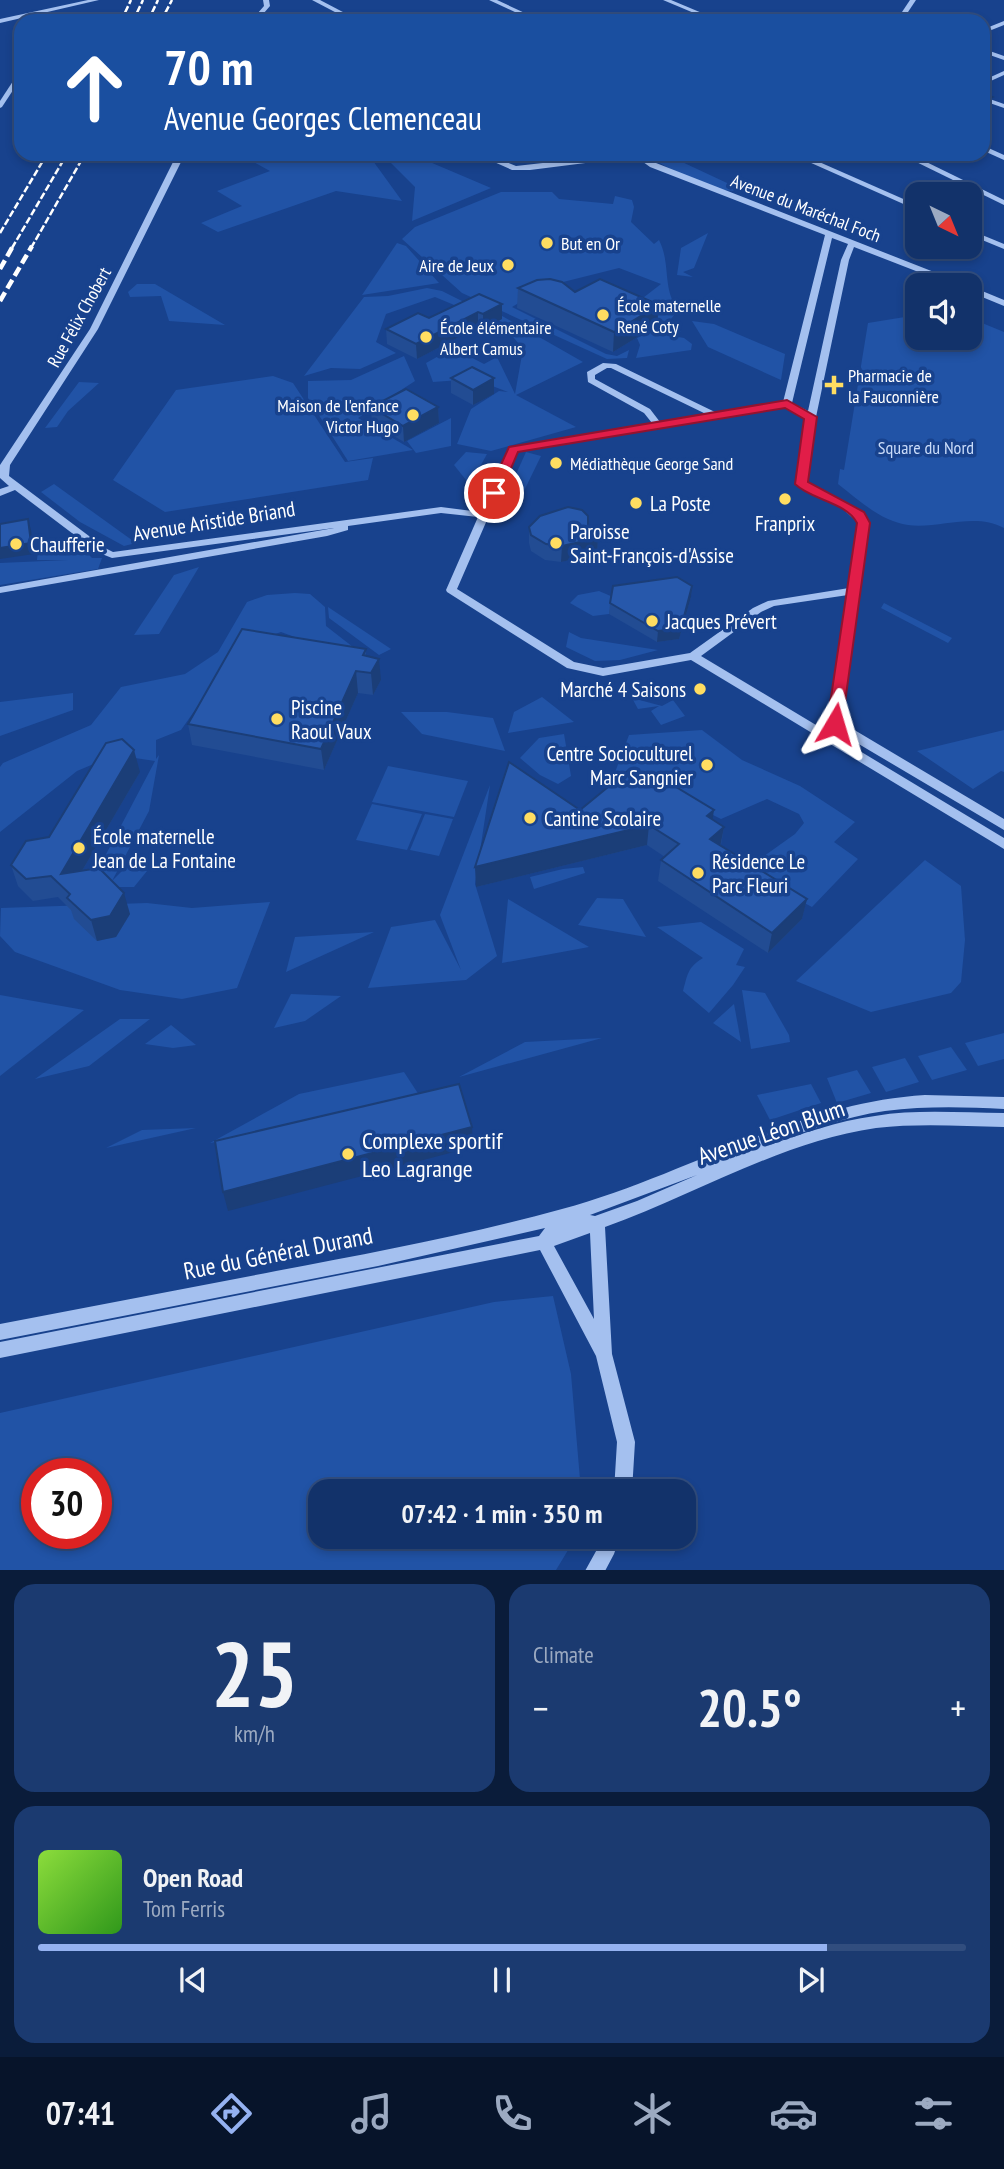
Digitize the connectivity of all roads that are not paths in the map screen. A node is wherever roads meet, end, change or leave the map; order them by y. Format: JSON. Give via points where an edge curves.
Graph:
{"nodes":[{"id":1,"x":91,"y":0,"type":"edge"},
{"id":2,"x":96,"y":0,"type":"edge"},
{"id":3,"x":258,"y":0,"type":"edge"},
{"id":4,"x":266,"y":0,"type":"edge"},
{"id":5,"x":315,"y":0,"type":"edge"},
{"id":6,"x":492,"y":0,"type":"edge"},
{"id":7,"x":666,"y":0,"type":"edge"},
{"id":8,"x":81,"y":3,"type":"junction"},
{"id":9,"x":260,"y":12,"type":"joint"},
{"id":10,"x":50,"y":14,"type":"edge"},
{"id":11,"x":343,"y":14,"type":"edge"},
{"id":12,"x":523,"y":14,"type":"edge"},
{"id":13,"x":701,"y":14,"type":"edge"},
{"id":14,"x":4,"y":94,"type":"edge"},
{"id":15,"x":990,"y":101,"type":"edge"},
{"id":16,"x":0,"y":106,"type":"edge"},
{"id":17,"x":1002,"y":106,"type":"dead end"},
{"id":18,"x":178,"y":161,"type":"edge"},
{"id":19,"x":497,"y":161,"type":"edge"},
{"id":20,"x":580,"y":161,"type":"edge"},
{"id":21,"x":650,"y":161,"type":"edge"},
{"id":22,"x":811,"y":161,"type":"edge"},
{"id":23,"x":918,"y":161,"type":"edge"},
{"id":24,"x":905,"y":203,"type":"edge"},
{"id":25,"x":1004,"y":204,"type":"edge"},
{"id":26,"x":829,"y":234,"type":"junction"},
{"id":27,"x":982,"y":237,"type":"edge"},
{"id":28,"x":852,"y":243,"type":"junction"},
{"id":29,"x":1004,"y":247,"type":"edge"},
{"id":30,"x":928,"y":273,"type":"edge"},
{"id":31,"x":982,"y":294,"type":"edge"},
{"id":32,"x":1004,"y":303,"type":"edge"},
{"id":33,"x":787,"y":404,"type":"junction"},
{"id":34,"x":715,"y":416,"type":"junction"},
{"id":35,"x":811,"y":417,"type":"junction"},
{"id":36,"x":658,"y":425,"type":"junction"},
{"id":37,"x":14,"y":487,"type":"junction"},
{"id":38,"x":0,"y":493,"type":"edge"},
{"id":39,"x":484,"y":514,"type":"junction"},
{"id":40,"x":357,"y":523,"type":"junction"},
{"id":41,"x":112,"y":555,"type":"junction"},
{"id":42,"x":114,"y":570,"type":"junction"},
{"id":43,"x":0,"y":590,"type":"edge"},
{"id":44,"x":853,"y":591,"type":"junction"},
{"id":45,"x":693,"y":656,"type":"junction"},
{"id":46,"x":835,"y":724,"type":"junction"},
{"id":47,"x":822,"y":733,"type":"junction"},
{"id":48,"x":1004,"y":825,"type":"edge"},
{"id":49,"x":1004,"y":844,"type":"edge"},
{"id":50,"x":1004,"y":1103,"type":"edge"},
{"id":51,"x":1004,"y":1120,"type":"edge"},
{"id":52,"x":564,"y":1216,"type":"junction"},
{"id":53,"x":597,"y":1224,"type":"junction"},
{"id":54,"x":563,"y":1236,"type":"joint"},
{"id":55,"x":544,"y":1242,"type":"junction"},
{"id":56,"x":0,"y":1332,"type":"edge"},
{"id":57,"x":0,"y":1350,"type":"edge"},
{"id":58,"x":604,"y":1354,"type":"junction"},
{"id":59,"x":624,"y":1479,"type":"edge"},
{"id":60,"x":607,"y":1549,"type":"edge"},
{"id":61,"x":594,"y":1570,"type":"edge"}],
"edges":[{"from":1,"to":8,"type":"street"},
{"from":2,"to":8,"type":"street"},
{"from":3,"to":9,"type":"street","via":[[263,6]]},
{"from":4,"to":9,"type":"street","via":[[267,6]]},
{"from":5,"to":11,"type":"street"},
{"from":6,"to":12,"type":"street"},
{"from":7,"to":13,"type":"street"},
{"from":8,"to":10,"type":"street"},
{"from":14,"to":16,"type":"street"},
{"from":15,"to":17,"type":"street"},
{"from":18,"to":37,"type":"street","name":"Rue Félix Chobert","via":[[94,328],[5,465],[4,477]]},
{"from":19,"to":20,"type":"street","via":[[515,168]]},
{"from":21,"to":26,"type":"street","name":"Avenue du Maréchal Foch"},
{"from":22,"to":24,"type":"street"},
{"from":23,"to":25,"type":"street"},
{"from":26,"to":28,"type":"street","name":"Avenue du Maréchal Foch"},
{"from":26,"to":33,"type":"street"},
{"from":27,"to":29,"type":"street"},
{"from":28,"to":30,"type":"street","name":"Avenue du Maréchal Foch"},
{"from":28,"to":35,"type":"street"},
{"from":31,"to":32,"type":"street"},
{"from":33,"to":34,"type":"street"},
{"from":33,"to":35,"type":"street"},
{"from":34,"to":36,"type":"street"},
{"from":34,"to":36,"type":"street","via":[[613,366],[590,374],[591,380],[647,411]]},
{"from":35,"to":44,"type":"street","via":[[801,484],[859,515],[863,523]]},
{"from":36,"to":39,"type":"street","via":[[513,449]]},
{"from":37,"to":38,"type":"street"},
{"from":37,"to":41,"type":"street","name":"Avenue Aristide Briand"},
{"from":39,"to":40,"type":"street","name":"Avenue Aristide Briand","via":[[441,510]]},
{"from":39,"to":45,"type":"street","via":[[451,590],[587,671]]},
{"from":40,"to":41,"type":"street","name":"Avenue Aristide Briand"},
{"from":40,"to":42,"type":"street","name":"Avenue Aristide Briand","via":[[327,533]]},
{"from":41,"to":42,"type":"street"},
{"from":42,"to":43,"type":"street","name":"Avenue Aristide Briand"},
{"from":44,"to":45,"type":"street","via":[[764,606]]},
{"from":44,"to":46,"type":"street"},
{"from":45,"to":47,"type":"street"},
{"from":46,"to":47,"type":"street"},
{"from":46,"to":48,"type":"street"},
{"from":47,"to":49,"type":"street"},
{"from":50,"to":52,"type":"street","name":"Avenue Léon Blum","via":[[942,1101],[847,1112]]},
{"from":51,"to":53,"type":"street","name":"Avenue Léon Blum","via":[[910,1119],[822,1133]]},
{"from":52,"to":53,"type":"street"},
{"from":52,"to":55,"type":"street"},
{"from":52,"to":56,"type":"street","name":"Rue du Général Durand","via":[[400,1254]]},
{"from":53,"to":54,"type":"street","name":"Avenue Léon Blum"},
{"from":53,"to":58,"type":"street"},
{"from":54,"to":55,"type":"street","name":"Rue du Général Durand"},
{"from":55,"to":57,"type":"street","name":"Rue du Général Durand"},
{"from":55,"to":58,"type":"street"},
{"from":58,"to":59,"type":"street","via":[[626,1442]]},
{"from":60,"to":61,"type":"street"}]}
